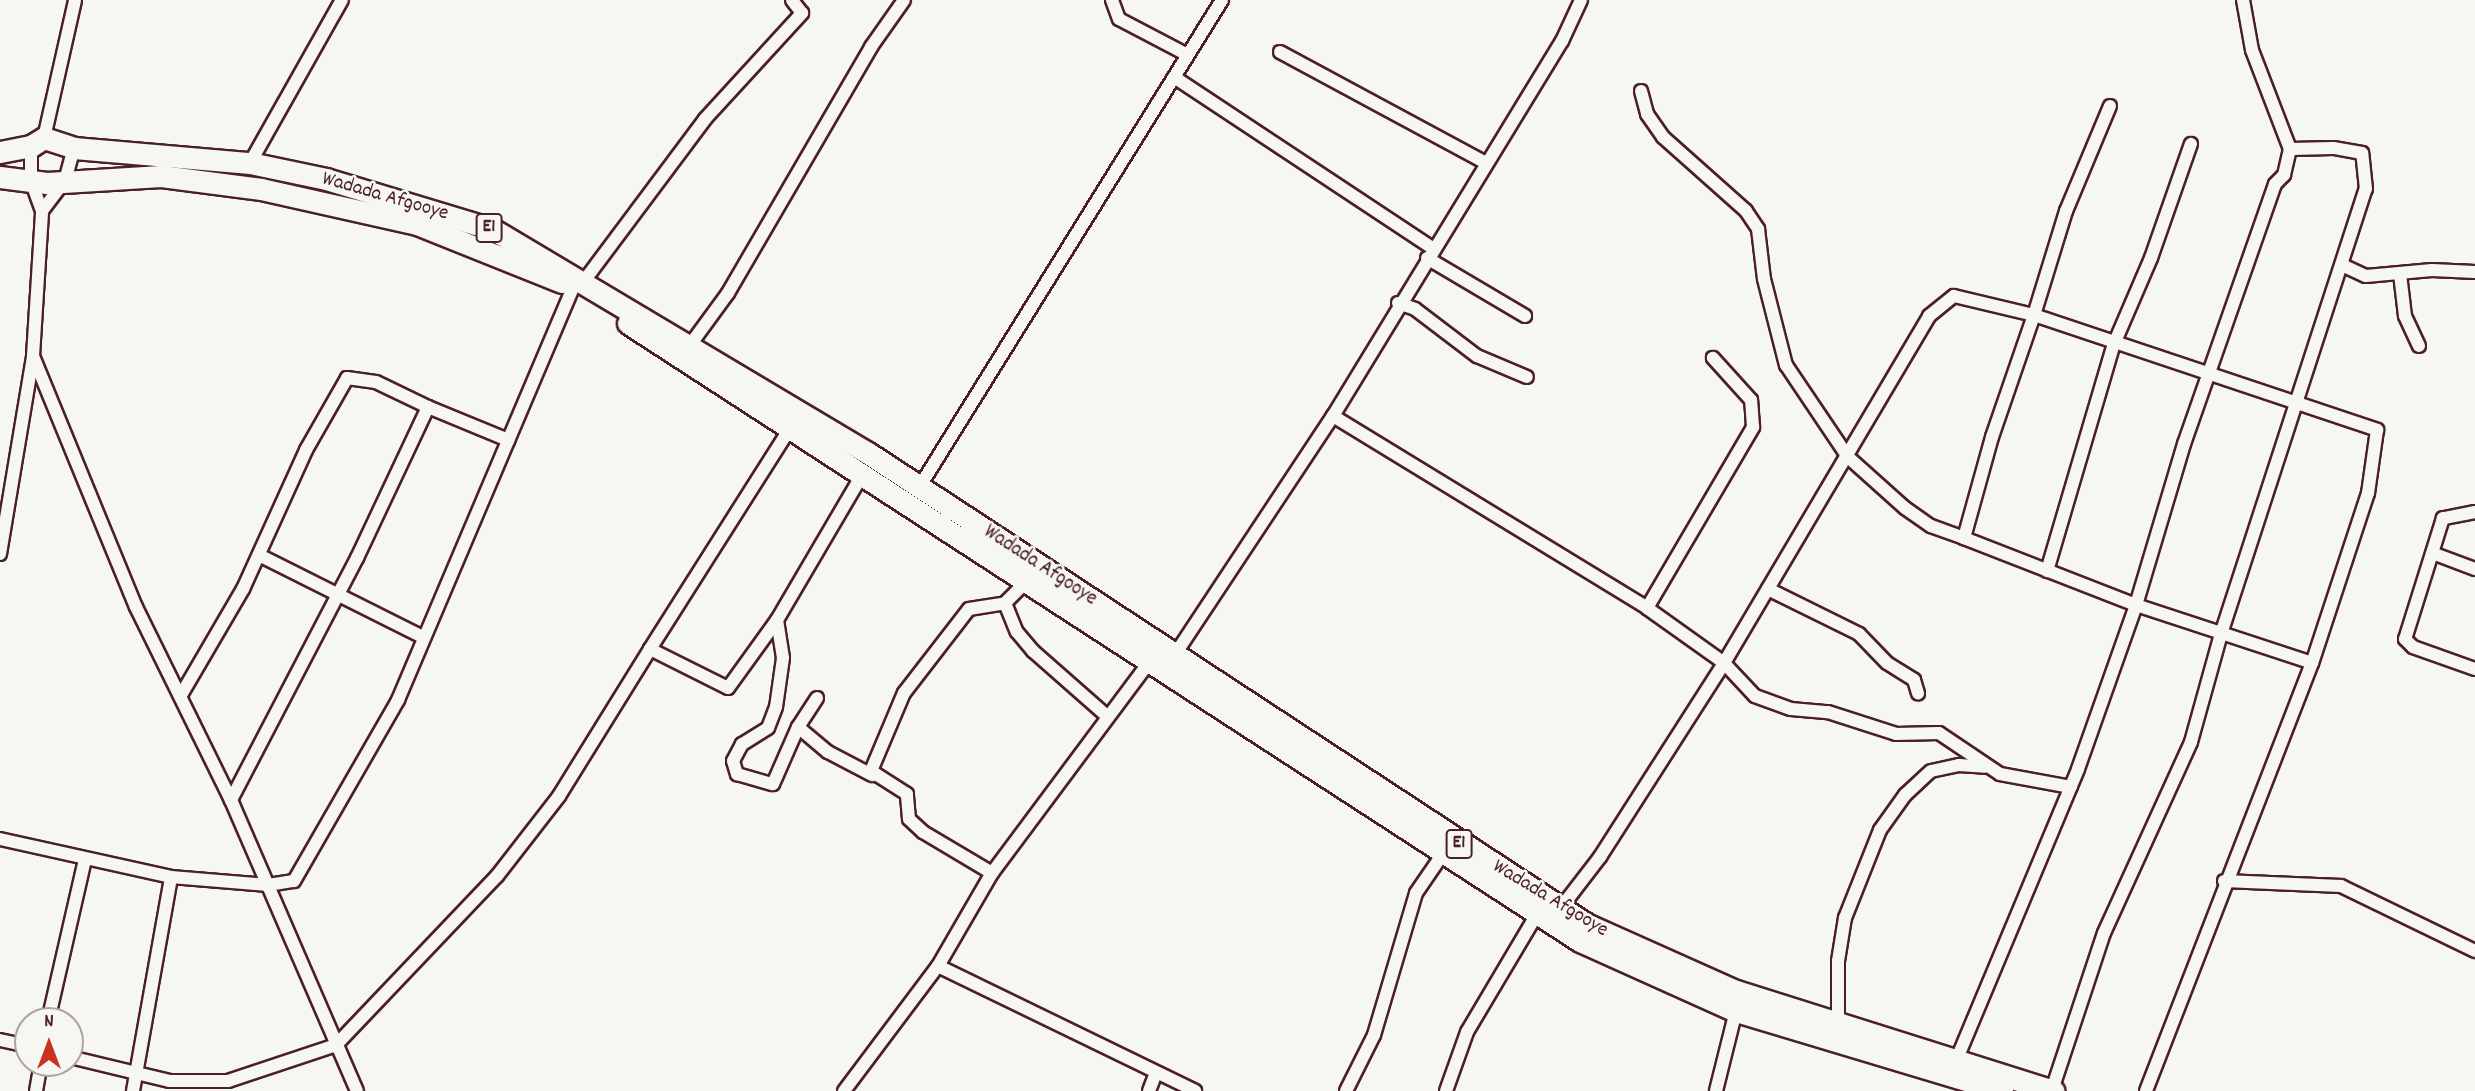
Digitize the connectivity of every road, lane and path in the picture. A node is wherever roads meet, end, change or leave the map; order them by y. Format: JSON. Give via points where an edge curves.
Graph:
{"nodes":[{"id":1,"x":75,"y":0,"type":"edge"},
{"id":2,"x":342,"y":0,"type":"edge"},
{"id":3,"x":792,"y":0,"type":"edge"},
{"id":4,"x":904,"y":0,"type":"edge"},
{"id":5,"x":1112,"y":0,"type":"edge"},
{"id":6,"x":1222,"y":0,"type":"edge"},
{"id":7,"x":1581,"y":0,"type":"edge"},
{"id":8,"x":2243,"y":0,"type":"edge"},
{"id":9,"x":1280,"y":52,"type":"dead end"},
{"id":10,"x":1186,"y":54,"type":"junction"},
{"id":11,"x":1174,"y":77,"type":"junction"},
{"id":12,"x":1641,"y":91,"type":"dead end"},
{"id":13,"x":2110,"y":106,"type":"dead end"},
{"id":14,"x":38,"y":142,"type":"junction"},
{"id":15,"x":2191,"y":144,"type":"dead end"},
{"id":16,"x":74,"y":148,"type":"junction"},
{"id":17,"x":2290,"y":149,"type":"junction"},
{"id":18,"x":0,"y":152,"type":"edge"},
{"id":19,"x":250,"y":163,"type":"junction"},
{"id":20,"x":1486,"y":163,"type":"junction"},
{"id":21,"x":0,"y":177,"type":"edge"},
{"id":22,"x":31,"y":181,"type":"junction"},
{"id":23,"x":65,"y":181,"type":"junction"},
{"id":24,"x":42,"y":211,"type":"junction"},
{"id":25,"x":1430,"y":253,"type":"junction"},
{"id":26,"x":2342,"y":265,"type":"junction"},
{"id":27,"x":2475,"y":272,"type":"edge"},
{"id":28,"x":2400,"y":274,"type":"junction"},
{"id":29,"x":579,"y":284,"type":"junction"},
{"id":30,"x":1398,"y":303,"type":"junction"},
{"id":31,"x":2034,"y":315,"type":"junction"},
{"id":32,"x":1524,"y":316,"type":"dead end"},
{"id":33,"x":2114,"y":344,"type":"junction"},
{"id":34,"x":690,"y":345,"type":"junction"},
{"id":35,"x":2418,"y":346,"type":"dead end"},
{"id":36,"x":33,"y":356,"type":"junction"},
{"id":37,"x":1713,"y":358,"type":"dead end"},
{"id":38,"x":2211,"y":375,"type":"junction"},
{"id":39,"x":1527,"y":377,"type":"dead end"},
{"id":40,"x":2298,"y":401,"type":"junction"},
{"id":41,"x":428,"y":407,"type":"junction"},
{"id":42,"x":1333,"y":416,"type":"junction"},
{"id":43,"x":789,"y":430,"type":"junction"},
{"id":44,"x":508,"y":440,"type":"junction"},
{"id":45,"x":1848,"y":457,"type":"junction"},
{"id":46,"x":861,"y":478,"type":"junction"},
{"id":47,"x":920,"y":486,"type":"junction"},
{"id":48,"x":2,"y":511,"type":"edge"},
{"id":49,"x":2475,"y":512,"type":"edge"},
{"id":50,"x":1964,"y":538,"type":"junction"},
{"id":51,"x":0,"y":554,"type":"edge"},
{"id":52,"x":2435,"y":554,"type":"junction"},
{"id":53,"x":259,"y":555,"type":"junction"},
{"id":54,"x":2475,"y":569,"type":"edge"},
{"id":55,"x":2047,"y":571,"type":"junction"},
{"id":56,"x":1027,"y":581,"type":"junction"},
{"id":57,"x":1768,"y":589,"type":"junction"},
{"id":58,"x":338,"y":595,"type":"junction"},
{"id":59,"x":1005,"y":603,"type":"junction"},
{"id":60,"x":2136,"y":605,"type":"junction"},
{"id":61,"x":1647,"y":608,"type":"junction"},
{"id":62,"x":778,"y":620,"type":"junction"},
{"id":63,"x":2221,"y":634,"type":"junction"},
{"id":64,"x":423,"y":637,"type":"junction"},
{"id":65,"x":650,"y":649,"type":"junction"},
{"id":66,"x":1174,"y":656,"type":"junction"},
{"id":67,"x":1149,"y":662,"type":"junction"},
{"id":68,"x":1724,"y":663,"type":"junction"},
{"id":69,"x":2312,"y":663,"type":"junction"},
{"id":70,"x":2475,"y":669,"type":"edge"},
{"id":71,"x":1919,"y":693,"type":"dead end"},
{"id":72,"x":181,"y":695,"type":"junction"},
{"id":73,"x":817,"y":698,"type":"dead end"},
{"id":74,"x":1107,"y":716,"type":"junction"},
{"id":75,"x":798,"y":727,"type":"junction"},
{"id":76,"x":1985,"y":767,"type":"junction"},
{"id":77,"x":872,"y":775,"type":"junction"},
{"id":78,"x":2071,"y":787,"type":"junction"},
{"id":79,"x":231,"y":800,"type":"junction"},
{"id":80,"x":0,"y":839,"type":"edge"},
{"id":81,"x":1443,"y":855,"type":"junction"},
{"id":82,"x":85,"y":859,"type":"junction"},
{"id":83,"x":992,"y":873,"type":"junction"},
{"id":84,"x":171,"y":877,"type":"junction"},
{"id":85,"x":2224,"y":881,"type":"junction"},
{"id":86,"x":268,"y":886,"type":"junction"},
{"id":87,"x":1560,"y":909,"type":"junction"},
{"id":88,"x":1536,"y":916,"type":"junction"},
{"id":89,"x":2475,"y":951,"type":"edge"},
{"id":90,"x":938,"y":966,"type":"junction"},
{"id":91,"x":51,"y":1007,"type":"edge"},
{"id":92,"x":1736,"y":1011,"type":"junction"},
{"id":93,"x":1838,"y":1025,"type":"junction"},
{"id":94,"x":336,"y":1045,"type":"junction"},
{"id":95,"x":84,"y":1060,"type":"edge"},
{"id":96,"x":1956,"y":1061,"type":"junction"},
{"id":97,"x":1156,"y":1073,"type":"junction"},
{"id":98,"x":138,"y":1074,"type":"junction"},
{"id":99,"x":1994,"y":1090,"type":"edge"},
{"id":100,"x":133,"y":1091,"type":"edge"},
{"id":101,"x":357,"y":1091,"type":"edge"},
{"id":102,"x":844,"y":1091,"type":"edge"},
{"id":103,"x":1149,"y":1091,"type":"edge"},
{"id":104,"x":1195,"y":1091,"type":"edge"},
{"id":105,"x":1346,"y":1091,"type":"edge"},
{"id":106,"x":1446,"y":1091,"type":"edge"},
{"id":107,"x":1716,"y":1091,"type":"edge"},
{"id":108,"x":2053,"y":1091,"type":"edge"},
{"id":109,"x":2146,"y":1091,"type":"edge"}],
"edges":[{"from":1,"to":14,"type":"street"},
{"from":2,"to":19,"type":"street"},
{"from":3,"to":29,"type":"street","via":[[802,13],[705,119]]},
{"from":4,"to":34,"type":"street","via":[[844,93],[728,293]]},
{"from":5,"to":10,"type":"street","via":[[1119,19]]},
{"from":6,"to":10,"type":"street"},
{"from":7,"to":20,"type":"street","via":[[1562,41]]},
{"from":8,"to":17,"type":"street","via":[[2252,50]]},
{"from":9,"to":20,"type":"street"},
{"from":10,"to":11,"type":"street"},
{"from":11,"to":25,"type":"street"},
{"from":11,"to":47,"type":"street"},
{"from":12,"to":45,"type":"street","via":[[1647,114],[1663,137],[1746,211],[1758,229],[1764,279],[1786,365]]},
{"from":13,"to":31,"type":"street","via":[[2066,211]]},
{"from":14,"to":16,"type":"highway","name":"Wadada Afgooye","number":"E1"},
{"from":14,"to":18,"type":"highway","name":"Wadada Afgooye","number":"E1"},
{"from":14,"to":22,"type":"street"},
{"from":15,"to":33,"type":"street","via":[[2151,258]]},
{"from":16,"to":19,"type":"highway","name":"Wadada Afgooye","number":"E1"},
{"from":16,"to":23,"type":"street"},
{"from":17,"to":26,"type":"street","via":[[2362,153],[2366,189]]},
{"from":17,"to":38,"type":"street"},
{"from":19,"to":29,"type":"highway","name":"Wadada Afgooye","number":"E1","via":[[326,179],[492,229]]},
{"from":20,"to":25,"type":"street"},
{"from":21,"to":22,"type":"highway","name":"Wadada Afgooye","number":"E1"},
{"from":22,"to":23,"type":"highway","name":"Wadada Afgooye","number":"E1"},
{"from":22,"to":24,"type":"street"},
{"from":23,"to":24,"type":"street"},
{"from":23,"to":29,"type":"highway","name":"Wadada Afgooye","number":"E1","via":[[161,176],[261,189],[417,224]]},
{"from":24,"to":36,"type":"street"},
{"from":25,"to":30,"type":"street"},
{"from":25,"to":32,"type":"street"},
{"from":26,"to":28,"type":"street","via":[[2366,276]]},
{"from":26,"to":40,"type":"street"},
{"from":27,"to":28,"type":"street"},
{"from":28,"to":35,"type":"street","via":[[2405,316]]},
{"from":29,"to":34,"type":"highway","name":"Wadada Afgooye","number":"E1"},
{"from":29,"to":43,"type":"highway","name":"Wadada Afgooye","number":"E1"},
{"from":29,"to":44,"type":"street"},
{"from":30,"to":39,"type":"street","via":[[1424,315],[1477,356]]},
{"from":30,"to":42,"type":"street"},
{"from":31,"to":33,"type":"street"},
{"from":31,"to":45,"type":"street","via":[[1954,296],[1933,312]]},
{"from":31,"to":50,"type":"street","via":[[1992,437]]},
{"from":33,"to":38,"type":"street"},
{"from":33,"to":55,"type":"street"},
{"from":34,"to":47,"type":"highway","name":"Wadada Afgooye","number":"E1"},
{"from":36,"to":48,"type":"street"},
{"from":36,"to":72,"type":"street","via":[[136,607]]},
{"from":37,"to":61,"type":"street","via":[[1751,400],[1753,427]]},
{"from":38,"to":40,"type":"street"},
{"from":38,"to":60,"type":"street","via":[[2184,444]]},
{"from":40,"to":63,"type":"street"},
{"from":40,"to":69,"type":"street","via":[[2377,430],[2368,493]]},
{"from":41,"to":44,"type":"street"},
{"from":41,"to":53,"type":"street","via":[[376,382],[347,378],[306,450]]},
{"from":41,"to":58,"type":"street"},
{"from":42,"to":61,"type":"street"},
{"from":42,"to":66,"type":"street"},
{"from":43,"to":46,"type":"highway","name":"Wadada Afgooye","number":"E1"},
{"from":43,"to":65,"type":"street"},
{"from":44,"to":64,"type":"street"},
{"from":45,"to":50,"type":"street","via":[[1905,508],[1931,526]]},
{"from":45,"to":57,"type":"street"},
{"from":46,"to":56,"type":"highway","name":"Wadada Afgooye","number":"E1"},
{"from":46,"to":62,"type":"street"},
{"from":47,"to":66,"type":"highway","name":"Wadada Afgooye","number":"E1"},
{"from":48,"to":51,"type":"street"},
{"from":49,"to":52,"type":"street","via":[[2443,518]]},
{"from":50,"to":55,"type":"street"},
{"from":52,"to":54,"type":"street"},
{"from":52,"to":70,"type":"street","via":[[2405,639],[2413,647]]},
{"from":53,"to":58,"type":"street"},
{"from":53,"to":72,"type":"street"},
{"from":55,"to":60,"type":"street"},
{"from":56,"to":59,"type":"street"},
{"from":56,"to":67,"type":"highway","name":"Wadada Afgooye","number":"E1"},
{"from":57,"to":68,"type":"street"},
{"from":57,"to":71,"type":"street","via":[[1859,634],[1887,663],[1914,680]]},
{"from":58,"to":64,"type":"street"},
{"from":58,"to":79,"type":"street"},
{"from":59,"to":74,"type":"street","via":[[1017,632],[1033,651]]},
{"from":59,"to":77,"type":"street","via":[[968,609],[922,666],[872,764]]},
{"from":60,"to":63,"type":"street"},
{"from":60,"to":78,"type":"street"},
{"from":61,"to":68,"type":"street"},
{"from":62,"to":65,"type":"street","via":[[727,688]]},
{"from":62,"to":75,"type":"street","via":[[783,658],[776,707],[768,728],[741,744],[733,761],[737,774],[773,785]]},
{"from":63,"to":69,"type":"street"},
{"from":63,"to":108,"type":"street","via":[[2190,742],[2104,933]]},
{"from":64,"to":86,"type":"street","via":[[398,700],[294,881]]},
{"from":65,"to":94,"type":"street","via":[[559,796],[498,876]]},
{"from":66,"to":87,"type":"highway","name":"Wadada Afgooye","number":"E1"},
{"from":67,"to":74,"type":"street"},
{"from":67,"to":81,"type":"highway","name":"Wadada Afgooye","number":"E1"},
{"from":68,"to":76,"type":"street","via":[[1755,696],[1791,709],[1828,712],[1896,734],[1939,733],[1969,750]]},
{"from":68,"to":87,"type":"street","via":[[1600,857]]},
{"from":69,"to":85,"type":"street"},
{"from":72,"to":79,"type":"street"},
{"from":73,"to":75,"type":"street"},
{"from":74,"to":83,"type":"street"},
{"from":75,"to":77,"type":"street","via":[[828,752]]},
{"from":76,"to":78,"type":"street","via":[[2023,780]]},
{"from":76,"to":93,"type":"street","via":[[1959,765],[1931,771],[1905,795],[1880,830],[1845,918],[1838,961]]},
{"from":77,"to":83,"type":"street","via":[[907,794],[909,819],[923,832]]},
{"from":78,"to":96,"type":"street"},
{"from":79,"to":86,"type":"street"},
{"from":80,"to":82,"type":"street"},
{"from":81,"to":88,"type":"highway","name":"Wadada Afgooye","number":"E1"},
{"from":81,"to":105,"type":"street","via":[[1416,892],[1374,1035]]},
{"from":82,"to":84,"type":"street"},
{"from":82,"to":91,"type":"street"},
{"from":83,"to":90,"type":"street"},
{"from":84,"to":86,"type":"street"},
{"from":84,"to":98,"type":"street"},
{"from":85,"to":89,"type":"street","via":[[2341,886]]},
{"from":85,"to":109,"type":"street"},
{"from":86,"to":94,"type":"street"},
{"from":87,"to":93,"type":"highway","name":"Wadada Afgooye","number":"E1","via":[[1667,962]]},
{"from":88,"to":92,"type":"highway","name":"Wadada Afgooye","number":"E1","via":[[1580,942]]},
{"from":88,"to":106,"type":"street","via":[[1467,1032]]},
{"from":90,"to":97,"type":"street"},
{"from":90,"to":102,"type":"street"},
{"from":92,"to":99,"type":"highway","name":"Wadada Afgooye","number":"E1"},
{"from":92,"to":107,"type":"street"},
{"from":93,"to":96,"type":"highway","name":"Wadada Afgooye","number":"E1"},
{"from":94,"to":98,"type":"street","via":[[228,1081],[170,1081]]},
{"from":94,"to":101,"type":"street"},
{"from":95,"to":98,"type":"street"},
{"from":96,"to":108,"type":"highway","name":"Wadada Afgooye","number":"E1"},
{"from":97,"to":103,"type":"street"},
{"from":97,"to":104,"type":"street"},
{"from":98,"to":100,"type":"street"}]}
